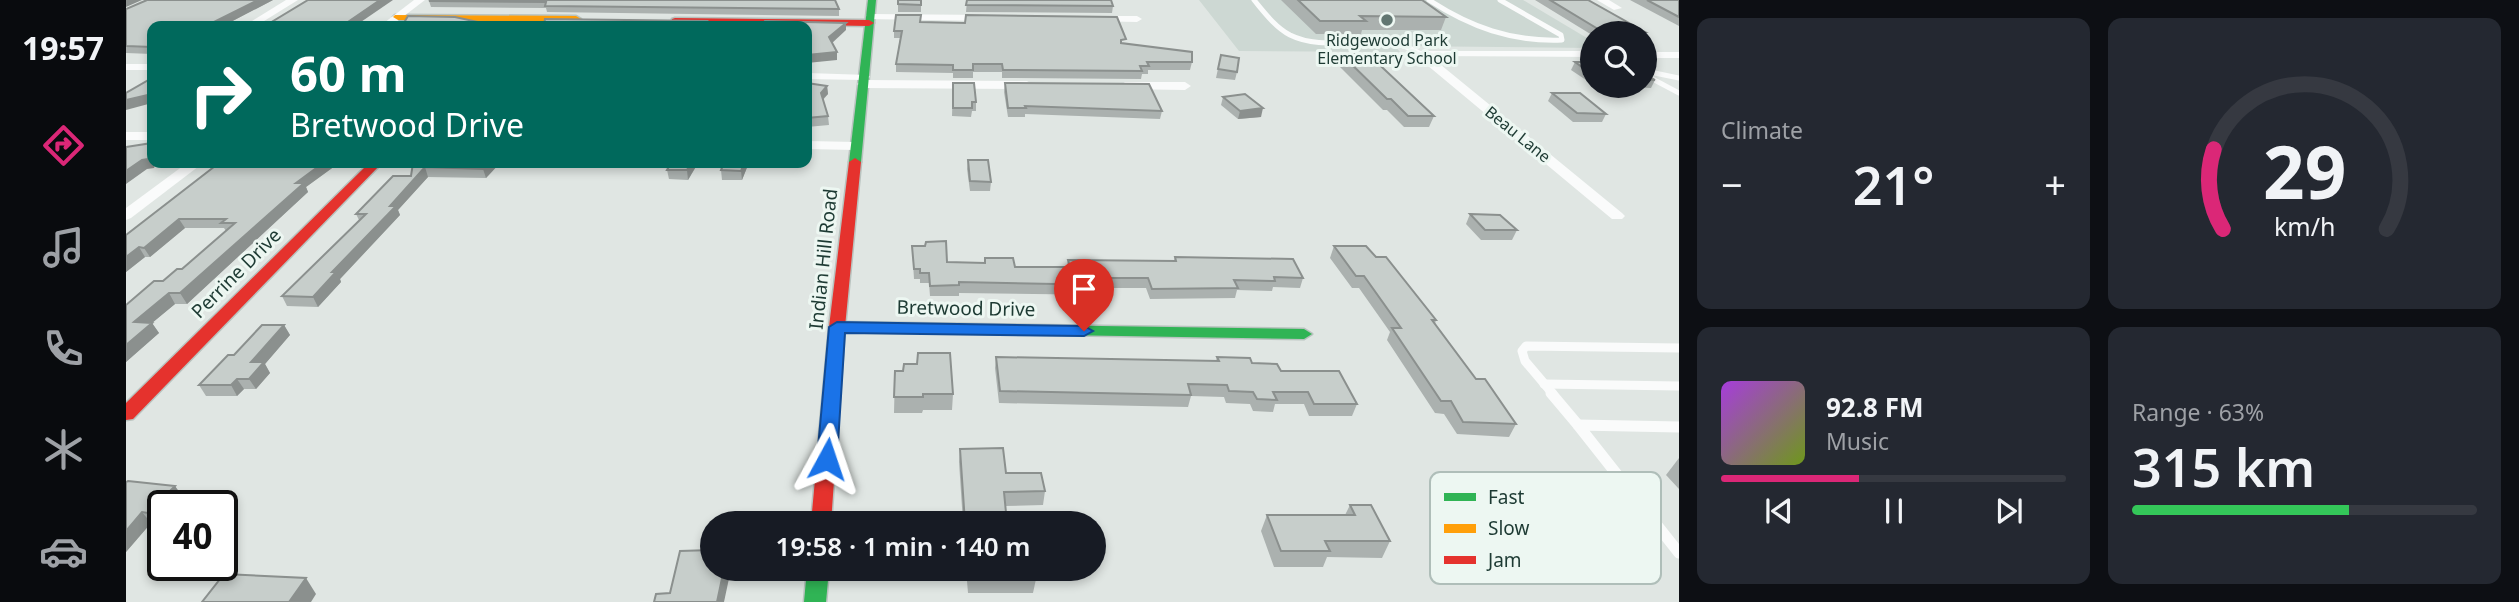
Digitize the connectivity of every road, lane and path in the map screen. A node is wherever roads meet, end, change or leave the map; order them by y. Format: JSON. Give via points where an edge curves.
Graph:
{"nodes":[{"id":1,"x":293,"y":0,"type":"edge"},
{"id":2,"x":420,"y":0,"type":"edge"},
{"id":3,"x":872,"y":0,"type":"edge"},
{"id":4,"x":1254,"y":0,"type":"edge"},
{"id":5,"x":1429,"y":0,"type":"edge"},
{"id":6,"x":1500,"y":0,"type":"edge"},
{"id":7,"x":1602,"y":0,"type":"edge"},
{"id":8,"x":1617,"y":8,"type":"dead end"},
{"id":9,"x":1003,"y":18,"type":"edge"},
{"id":10,"x":598,"y":19,"type":"edge"},
{"id":11,"x":1083,"y":19,"type":"edge"},
{"id":12,"x":1136,"y":19,"type":"dead end"},
{"id":13,"x":653,"y":20,"type":"edge"},
{"id":14,"x":870,"y":20,"type":"junction"},
{"id":15,"x":257,"y":21,"type":"edge"},
{"id":16,"x":392,"y":21,"type":"edge"},
{"id":17,"x":551,"y":21,"type":"edge"},
{"id":18,"x":1544,"y":41,"type":"junction"},
{"id":19,"x":1419,"y":53,"type":"junction"},
{"id":20,"x":1564,"y":54,"type":"junction"},
{"id":21,"x":1580,"y":54,"type":"edge"},
{"id":22,"x":1657,"y":55,"type":"edge"},
{"id":23,"x":1679,"y":55,"type":"edge"},
{"id":24,"x":126,"y":67,"type":"edge"},
{"id":25,"x":147,"y":67,"type":"edge"},
{"id":26,"x":1657,"y":75,"type":"edge"},
{"id":27,"x":812,"y":76,"type":"edge"},
{"id":28,"x":1679,"y":78,"type":"edge"},
{"id":29,"x":1657,"y":80,"type":"edge"},
{"id":30,"x":863,"y":81,"type":"junction"},
{"id":31,"x":1045,"y":85,"type":"edge"},
{"id":32,"x":1115,"y":86,"type":"edge"},
{"id":33,"x":1185,"y":86,"type":"dead end"},
{"id":34,"x":1679,"y":93,"type":"edge"},
{"id":35,"x":126,"y":135,"type":"edge"},
{"id":36,"x":147,"y":136,"type":"edge"},
{"id":37,"x":812,"y":145,"type":"edge"},
{"id":38,"x":855,"y":146,"type":"junction"},
{"id":39,"x":189,"y":168,"type":"edge"},
{"id":40,"x":371,"y":168,"type":"edge"},
{"id":41,"x":126,"y":215,"type":"edge"},
{"id":42,"x":1617,"y":216,"type":"dead end"},
{"id":43,"x":837,"y":327,"type":"junction"},
{"id":44,"x":1304,"y":334,"type":"dead end"},
{"id":45,"x":1679,"y":348,"type":"edge"},
{"id":46,"x":1544,"y":384,"type":"junction"},
{"id":47,"x":1679,"y":386,"type":"edge"},
{"id":48,"x":126,"y":414,"type":"edge"},
{"id":49,"x":1578,"y":425,"type":"junction"},
{"id":50,"x":1679,"y":427,"type":"edge"},
{"id":51,"x":1615,"y":472,"type":"edge"},
{"id":52,"x":822,"y":511,"type":"edge"},
{"id":53,"x":1661,"y":530,"type":"edge"},
{"id":54,"x":1679,"y":553,"type":"edge"},
{"id":55,"x":817,"y":581,"type":"edge"},
{"id":56,"x":815,"y":602,"type":"edge"}],
"edges":[{"from":1,"to":15,"type":"street"},
{"from":2,"to":16,"type":"street"},
{"from":3,"to":14,"type":"street","name":"Indian Hill Road"},
{"from":4,"to":19,"type":"lane","via":[[1294,37],[1390,40]]},
{"from":5,"to":18,"type":"lane","via":[[1493,33]]},
{"from":6,"to":18,"type":"lane","via":[[1561,35],[1562,40]]},
{"from":7,"to":8,"type":"street"},
{"from":9,"to":14,"type":"street"},
{"from":10,"to":17,"type":"street"},
{"from":11,"to":12,"type":"street"},
{"from":13,"to":14,"type":"street"},
{"from":14,"to":30,"type":"street","name":"Indian Hill Road"},
{"from":18,"to":20,"type":"lane"},
{"from":19,"to":20,"type":"street"},
{"from":19,"to":42,"type":"street","name":"Beau Lane"},
{"from":20,"to":21,"type":"street"},
{"from":22,"to":23,"type":"street"},
{"from":24,"to":25,"type":"street"},
{"from":26,"to":28,"type":"lane"},
{"from":27,"to":30,"type":"street"},
{"from":29,"to":34,"type":"lane"},
{"from":30,"to":31,"type":"street"},
{"from":30,"to":38,"type":"street","name":"Indian Hill Road"},
{"from":32,"to":33,"type":"street"},
{"from":35,"to":36,"type":"street"},
{"from":37,"to":38,"type":"street"},
{"from":38,"to":43,"type":"street","name":"Indian Hill Road"},
{"from":39,"to":41,"type":"street"},
{"from":40,"to":48,"type":"street","name":"Perrine Drive"},
{"from":43,"to":44,"type":"street","name":"Bretwood Drive"},
{"from":43,"to":52,"type":"street","name":"Indian Hill Road"},
{"from":45,"to":46,"type":"lane","via":[[1525,346],[1525,361]]},
{"from":46,"to":47,"type":"lane"},
{"from":46,"to":49,"type":"lane"},
{"from":49,"to":50,"type":"lane"},
{"from":49,"to":51,"type":"lane"},
{"from":53,"to":54,"type":"lane"},
{"from":55,"to":56,"type":"street"}]}
